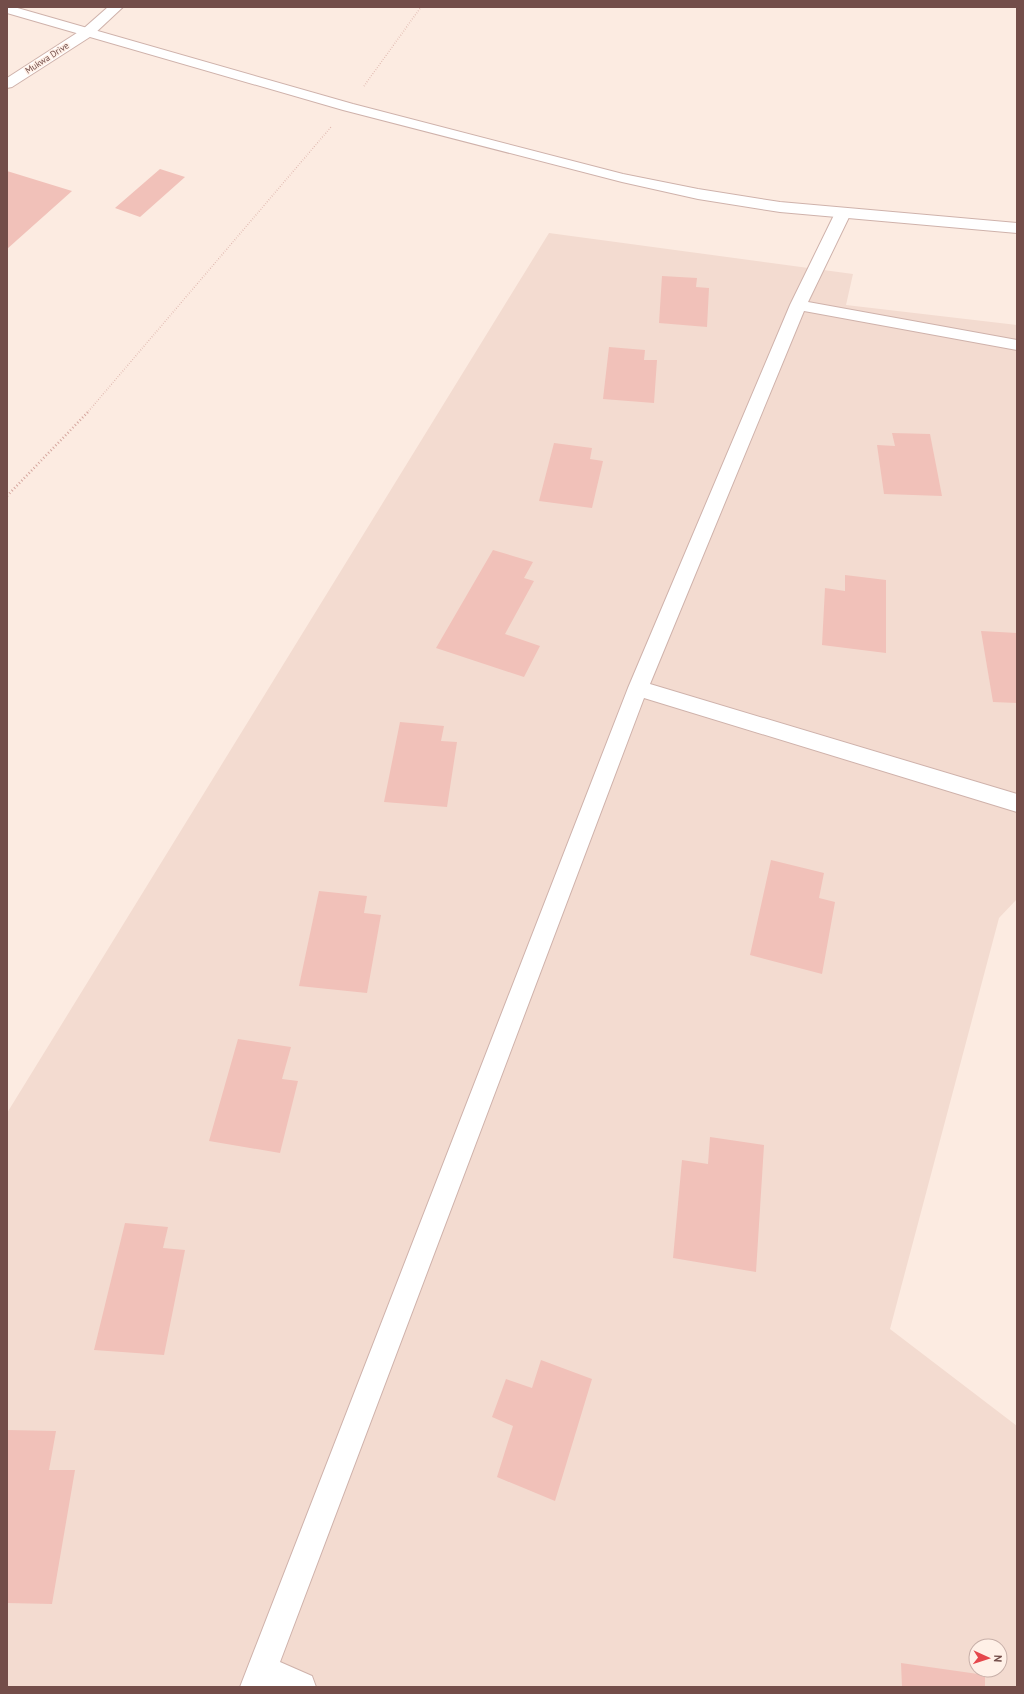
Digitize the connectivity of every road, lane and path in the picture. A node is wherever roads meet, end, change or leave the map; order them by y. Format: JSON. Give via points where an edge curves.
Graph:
{"nodes":[{"id":1,"x":116,"y":7,"type":"edge"},
{"id":2,"x":421,"y":7,"type":"edge"},
{"id":3,"x":7,"y":9,"type":"edge"},
{"id":4,"x":88,"y":32,"type":"junction"},
{"id":5,"x":7,"y":84,"type":"edge"},
{"id":6,"x":348,"y":107,"type":"junction"},
{"id":7,"x":843,"y":213,"type":"junction"},
{"id":8,"x":1017,"y":228,"type":"edge"},
{"id":9,"x":798,"y":305,"type":"junction"},
{"id":10,"x":1017,"y":345,"type":"edge"},
{"id":11,"x":7,"y":496,"type":"edge"},
{"id":12,"x":638,"y":688,"type":"junction"},
{"id":13,"x":1017,"y":803,"type":"edge"},
{"id":14,"x":258,"y":1679,"type":"edge"},
{"id":15,"x":301,"y":1687,"type":"edge"}],
"edges":[{"from":1,"to":4,"type":"street","name":"Mukwa Drive"},
{"from":2,"to":6,"type":"path"},
{"from":3,"to":4,"type":"street"},
{"from":4,"to":5,"type":"street","name":"Mukwa Drive"},
{"from":4,"to":6,"type":"street"},
{"from":6,"to":7,"type":"street","via":[[622,178],[698,194],[780,207]]},
{"from":6,"to":11,"type":"path","via":[[92,407]]},
{"from":7,"to":8,"type":"street"},
{"from":7,"to":9,"type":"street"},
{"from":9,"to":10,"type":"street"},
{"from":9,"to":12,"type":"street"},
{"from":12,"to":13,"type":"street"},
{"from":12,"to":14,"type":"street"},
{"from":14,"to":15,"type":"street"}]}
